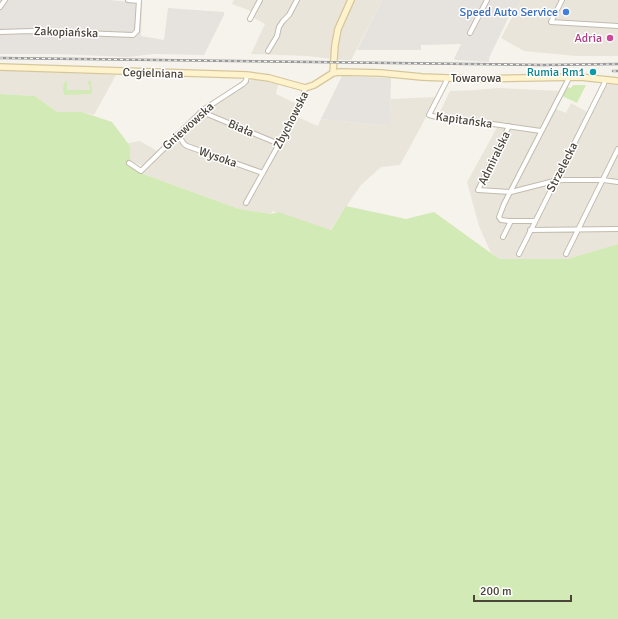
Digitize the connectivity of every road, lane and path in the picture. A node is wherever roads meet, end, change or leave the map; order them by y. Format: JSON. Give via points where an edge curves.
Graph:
{"nodes":[{"id":1,"x":5,"y":0,"type":"edge"},
{"id":2,"x":128,"y":0,"type":"edge"},
{"id":3,"x":260,"y":0,"type":"edge"},
{"id":4,"x":297,"y":0,"type":"edge"},
{"id":5,"x":351,"y":0,"type":"edge"},
{"id":6,"x":487,"y":0,"type":"edge"},
{"id":7,"x":562,"y":0,"type":"edge"},
{"id":8,"x":139,"y":1,"type":"edge"},
{"id":9,"x":0,"y":7,"type":"edge"},
{"id":10,"x":250,"y":19,"type":"dead end"},
{"id":11,"x":618,"y":26,"type":"edge"},
{"id":12,"x":0,"y":32,"type":"edge"},
{"id":13,"x":470,"y":33,"type":"dead end"},
{"id":14,"x":268,"y":51,"type":"dead end"},
{"id":15,"x":0,"y":67,"type":"edge"},
{"id":16,"x":333,"y":73,"type":"junction"},
{"id":17,"x":247,"y":75,"type":"junction"},
{"id":18,"x":568,"y":76,"type":"junction"},
{"id":19,"x":447,"y":78,"type":"junction"},
{"id":20,"x":605,"y":80,"type":"junction"},
{"id":21,"x":618,"y":81,"type":"edge"},
{"id":22,"x":305,"y":88,"type":"junction"},
{"id":23,"x":203,"y":110,"type":"junction"},
{"id":24,"x":509,"y":126,"type":"junction"},
{"id":25,"x":541,"y":131,"type":"junction"},
{"id":26,"x":178,"y":134,"type":"junction"},
{"id":27,"x":279,"y":144,"type":"junction"},
{"id":28,"x":618,"y":149,"type":"edge"},
{"id":29,"x":129,"y":163,"type":"dead end"},
{"id":30,"x":263,"y":173,"type":"junction"},
{"id":31,"x":603,"y":180,"type":"junction"},
{"id":32,"x":554,"y":181,"type":"junction"},
{"id":33,"x":618,"y":182,"type":"edge"},
{"id":34,"x":511,"y":192,"type":"junction"},
{"id":35,"x":246,"y":203,"type":"dead end"},
{"id":36,"x":511,"y":221,"type":"junction"},
{"id":37,"x":535,"y":221,"type":"junction"},
{"id":38,"x":618,"y":229,"type":"edge"},
{"id":39,"x":530,"y":230,"type":"junction"},
{"id":40,"x":578,"y":230,"type":"junction"},
{"id":41,"x":503,"y":237,"type":"dead end"},
{"id":42,"x":519,"y":254,"type":"dead end"},
{"id":43,"x":566,"y":254,"type":"dead end"}],
"edges":[{"from":1,"to":9,"type":"street"},
{"from":2,"to":8,"type":"street"},
{"from":3,"to":10,"type":"street"},
{"from":4,"to":14,"type":"street","via":[[290,15],[279,27]]},
{"from":5,"to":16,"type":"street","via":[[338,29]]},
{"from":6,"to":13,"type":"street"},
{"from":7,"to":11,"type":"street","via":[[551,22]]},
{"from":8,"to":12,"type":"street","name":"Zakopiańska","via":[[137,31],[133,35]]},
{"from":15,"to":17,"type":"street","name":"Cegielniana"},
{"from":16,"to":19,"type":"street","name":"Towarowa","via":[[381,73]]},
{"from":16,"to":22,"type":"street","name":"Zbychowska"},
{"from":17,"to":22,"type":"street","name":"Cegielniana"},
{"from":17,"to":23,"type":"street","name":"Gniewowska","via":[[243,84]]},
{"from":18,"to":19,"type":"street","name":"Towarowa"},
{"from":18,"to":20,"type":"street","name":"Towarowa"},
{"from":18,"to":25,"type":"street"},
{"from":19,"to":24,"type":"street","name":"Kapitańska","via":[[429,115]]},
{"from":20,"to":21,"type":"street","name":"Towarowa"},
{"from":20,"to":32,"type":"street","name":"Strzelecka"},
{"from":22,"to":27,"type":"street","name":"Zbychowska"},
{"from":23,"to":26,"type":"street","name":"Gniewowska"},
{"from":23,"to":27,"type":"street","name":"Biała","via":[[206,114]]},
{"from":24,"to":25,"type":"street","name":"Kapitańska"},
{"from":24,"to":34,"type":"street","name":"Admiralska","via":[[478,190]]},
{"from":25,"to":34,"type":"street"},
{"from":26,"to":29,"type":"street","name":"Gniewowska","via":[[141,171]]},
{"from":26,"to":30,"type":"street","name":"Wysoka","via":[[187,146]]},
{"from":27,"to":30,"type":"street","name":"Zbychowska"},
{"from":28,"to":31,"type":"street"},
{"from":30,"to":35,"type":"street","name":"Zbychowska"},
{"from":31,"to":32,"type":"street"},
{"from":31,"to":33,"type":"street"},
{"from":31,"to":40,"type":"street"},
{"from":32,"to":34,"type":"street"},
{"from":32,"to":37,"type":"street","name":"Strzelecka"},
{"from":34,"to":36,"type":"street","via":[[499,217],[501,220]]},
{"from":36,"to":37,"type":"street"},
{"from":36,"to":41,"type":"street"},
{"from":37,"to":39,"type":"street","name":"Strzelecka"},
{"from":38,"to":40,"type":"street"},
{"from":39,"to":40,"type":"street"},
{"from":39,"to":42,"type":"street","name":"Strzelecka"},
{"from":40,"to":43,"type":"street"}]}
